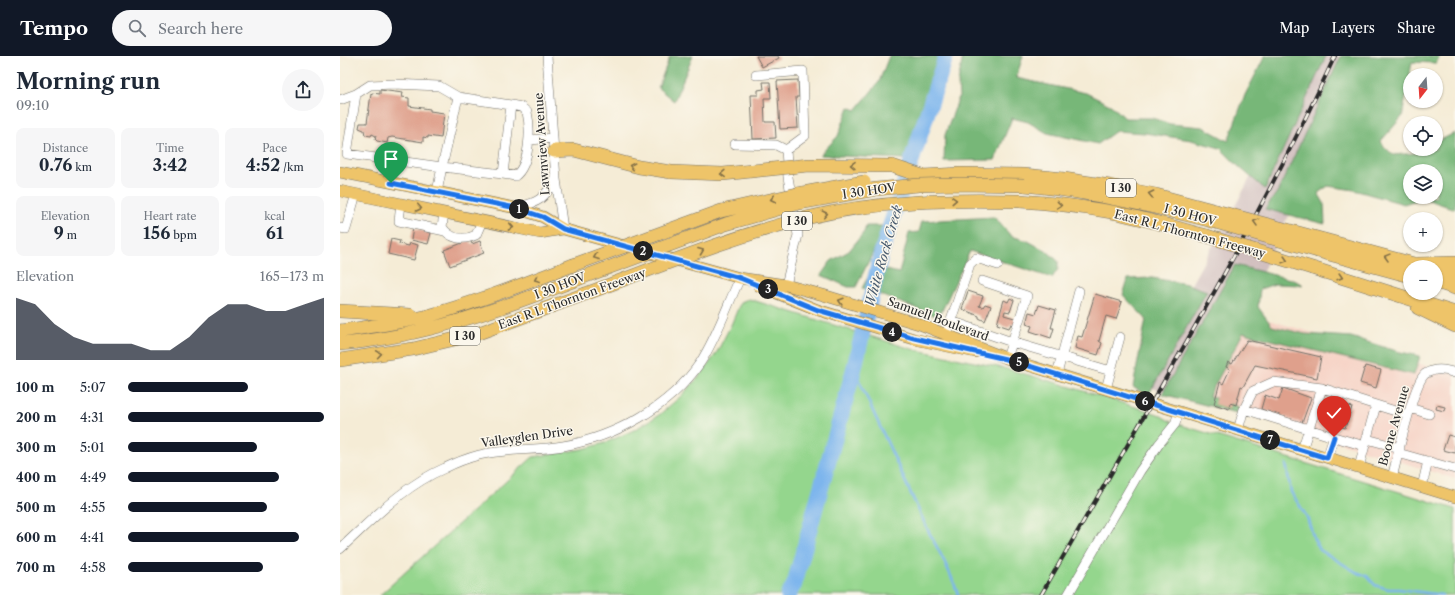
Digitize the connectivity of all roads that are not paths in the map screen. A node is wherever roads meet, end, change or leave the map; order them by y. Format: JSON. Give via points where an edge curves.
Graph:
{"nodes":[{"id":1,"x":548,"y":56,"type":"edge"},
{"id":2,"x":756,"y":75,"type":"dead end"},
{"id":3,"x":356,"y":94,"type":"junction"},
{"id":4,"x":458,"y":97,"type":"junction"},
{"id":5,"x":340,"y":100,"type":"edge"},
{"id":6,"x":511,"y":104,"type":"junction"},
{"id":7,"x":554,"y":138,"type":"junction"},
{"id":8,"x":530,"y":140,"type":"junction"},
{"id":9,"x":735,"y":144,"type":"dead end"},
{"id":10,"x":786,"y":150,"type":"junction"},
{"id":11,"x":554,"y":151,"type":"junction"},
{"id":12,"x":343,"y":153,"type":"edge"},
{"id":13,"x":442,"y":167,"type":"junction"},
{"id":14,"x":340,"y":172,"type":"edge"},
{"id":15,"x":503,"y":174,"type":"junction"},
{"id":16,"x":922,"y":176,"type":"junction"},
{"id":17,"x":556,"y":180,"type":"junction"},
{"id":18,"x":1024,"y":180,"type":"junction"},
{"id":19,"x":340,"y":191,"type":"edge"},
{"id":20,"x":437,"y":192,"type":"junction"},
{"id":21,"x":356,"y":194,"type":"junction"},
{"id":22,"x":401,"y":204,"type":"junction"},
{"id":23,"x":516,"y":208,"type":"junction"},
{"id":24,"x":444,"y":214,"type":"junction"},
{"id":25,"x":482,"y":221,"type":"junction"},
{"id":26,"x":340,"y":228,"type":"edge"},
{"id":27,"x":563,"y":229,"type":"junction"},
{"id":28,"x":445,"y":231,"type":"junction"},
{"id":29,"x":1455,"y":263,"type":"edge"},
{"id":30,"x":998,"y":265,"type":"dead end"},
{"id":31,"x":1443,"y":265,"type":"edge"},
{"id":32,"x":1403,"y":266,"type":"edge"},
{"id":33,"x":1443,"y":272,"type":"edge"},
{"id":34,"x":1455,"y":275,"type":"edge"},
{"id":35,"x":740,"y":278,"type":"junction"},
{"id":36,"x":982,"y":281,"type":"dead end"},
{"id":37,"x":1443,"y":284,"type":"edge"},
{"id":38,"x":786,"y":285,"type":"junction"},
{"id":39,"x":1369,"y":286,"type":"junction"},
{"id":40,"x":1455,"y":288,"type":"edge"},
{"id":41,"x":1078,"y":291,"type":"dead end"},
{"id":42,"x":340,"y":311,"type":"edge"},
{"id":43,"x":1455,"y":313,"type":"edge"},
{"id":44,"x":426,"y":316,"type":"junction"},
{"id":45,"x":951,"y":321,"type":"junction"},
{"id":46,"x":1455,"y":326,"type":"edge"},
{"id":47,"x":340,"y":331,"type":"edge"},
{"id":48,"x":946,"y":335,"type":"junction"},
{"id":49,"x":1120,"y":336,"type":"dead end"},
{"id":50,"x":1012,"y":342,"type":"junction"},
{"id":51,"x":340,"y":344,"type":"edge"},
{"id":52,"x":1062,"y":357,"type":"junction"},
{"id":53,"x":1009,"y":359,"type":"junction"},
{"id":54,"x":340,"y":360,"type":"edge"},
{"id":55,"x":1111,"y":371,"type":"junction"},
{"id":56,"x":1455,"y":373,"type":"edge"},
{"id":57,"x":1057,"y":374,"type":"junction"},
{"id":58,"x":1322,"y":388,"type":"junction"},
{"id":59,"x":1106,"y":389,"type":"junction"},
{"id":60,"x":1376,"y":406,"type":"junction"},
{"id":61,"x":1244,"y":409,"type":"junction"},
{"id":62,"x":1179,"y":412,"type":"junction"},
{"id":63,"x":1409,"y":412,"type":"junction"},
{"id":64,"x":1429,"y":414,"type":"dead end"},
{"id":65,"x":1309,"y":429,"type":"junction"},
{"id":66,"x":1238,"y":430,"type":"junction"},
{"id":67,"x":1334,"y":437,"type":"junction"},
{"id":68,"x":1366,"y":443,"type":"junction"},
{"id":69,"x":1302,"y":450,"type":"junction"},
{"id":70,"x":1399,"y":450,"type":"junction"},
{"id":71,"x":1327,"y":458,"type":"junction"},
{"id":72,"x":1428,"y":461,"type":"junction"},
{"id":73,"x":1358,"y":468,"type":"junction"},
{"id":74,"x":1455,"y":469,"type":"edge"},
{"id":75,"x":1392,"y":478,"type":"junction"},
{"id":76,"x":1422,"y":487,"type":"junction"},
{"id":77,"x":1455,"y":497,"type":"edge"},
{"id":78,"x":340,"y":549,"type":"edge"},
{"id":79,"x":1068,"y":595,"type":"edge"}],
"edges":[{"from":1,"to":7,"type":"street","name":"Lawnview Avenue"},
{"from":2,"to":10,"type":"street","via":[[802,71],[805,136]]},
{"from":3,"to":4,"type":"street","via":[[370,85],[394,84],[438,86]]},
{"from":3,"to":5,"type":"street"},
{"from":3,"to":12,"type":"street"},
{"from":4,"to":6,"type":"street"},
{"from":4,"to":13,"type":"street"},
{"from":6,"to":8,"type":"street","via":[[527,112]]},
{"from":6,"to":15,"type":"street"},
{"from":7,"to":8,"type":"street"},
{"from":7,"to":11,"type":"street","name":"Lawnview Avenue"},
{"from":8,"to":15,"type":"street","via":[[520,173],[515,176]]},
{"from":9,"to":10,"type":"street","via":[[776,145]]},
{"from":10,"to":38,"type":"street","via":[[798,235]]},
{"from":16,"to":11,"type":"highway","one_way":true,"bridge":true,"via":[[892,166],[854,165],[809,166],[723,174],[671,172],[626,164],[574,150]]},
{"from":11,"to":17,"type":"street","name":"Lawnview Avenue"},
{"from":12,"to":13,"type":"street"},
{"from":13,"to":15,"type":"street"},
{"from":13,"to":20,"type":"street"},
{"from":14,"to":20,"type":"main road","name":"Samuell Boulevard"},
{"from":16,"to":18,"type":"highway","number":"I 30","via":[[960,174]]},
{"from":16,"to":44,"type":"highway","number":"I 30","one_way":true,"bridge":true,"via":[[836,186],[721,211],[462,306]]},
{"from":17,"to":23,"type":"street","via":[[540,200]]},
{"from":17,"to":27,"type":"street","name":"Lawnview Avenue"},
{"from":18,"to":32,"type":"highway","number":"I 30","bridge":true,"via":[[1064,179],[1156,195],[1214,216]]},
{"from":18,"to":51,"type":"highway","name":"I 30 HOV","bridge":true,"via":[[876,189],[799,203],[726,224],[467,319],[393,337]]},
{"from":19,"to":21,"type":"main road","name":"Samuell Boulevard"},
{"from":20,"to":23,"type":"main road","name":"Samuell Boulevard"},
{"from":21,"to":22,"type":"main road","name":"Samuell Boulevard"},
{"from":21,"to":26,"type":"street","via":[[346,230]]},
{"from":22,"to":24,"type":"main road","name":"Samuell Boulevard","one_way":true},
{"from":22,"to":28,"type":"street","via":[[399,221]]},
{"from":23,"to":27,"type":"main road","name":"Samuell Boulevard","via":[[543,217]]},
{"from":24,"to":25,"type":"main road","name":"Samuell Boulevard"},
{"from":24,"to":28,"type":"street","via":[[442,227]]},
{"from":25,"to":27,"type":"main road","name":"Samuell Boulevard","one_way":true,"via":[[540,233]]},
{"from":25,"to":28,"type":"street","via":[[476,235],[468,238],[457,238]]},
{"from":27,"to":35,"type":"main road","name":"Samuell Boulevard"},
{"from":29,"to":31,"type":"highway"},
{"from":30,"to":45,"type":"street","via":[[976,258],[970,264]]},
{"from":33,"to":34,"type":"highway"},
{"from":35,"to":38,"type":"main road","name":"Samuell Boulevard"},
{"from":35,"to":53,"type":"main road","name":"Samuell Boulevard","via":[[818,310],[914,338]]},
{"from":35,"to":78,"type":"street","name":"Valleyglen Drive","via":[[710,346],[699,364],[679,386],[630,424],[610,433],[563,446],[480,455],[446,467],[395,498]]},
{"from":36,"to":50,"type":"street","via":[[1027,296]]},
{"from":37,"to":40,"type":"highway"},
{"from":48,"to":38,"type":"main road","name":"Samuell Boulevard","one_way":true,"via":[[919,324]]},
{"from":39,"to":43,"type":"highway","name":"East R L Thornton Freeway","number":"I 30"},
{"from":39,"to":46,"type":"highway"},
{"from":54,"to":39,"type":"highway","name":"East R L Thornton Freeway","number":"I 30","one_way":true,"bridge":true,"via":[[413,349],[476,334],[732,240],[808,218],[842,211],[919,202],[1020,201],[1105,211],[1207,236]]},
{"from":41,"to":52,"type":"street"},
{"from":42,"to":44,"type":"highway"},
{"from":44,"to":47,"type":"highway","number":"I 30"},
{"from":45,"to":48,"type":"street"},
{"from":45,"to":50,"type":"street"},
{"from":48,"to":53,"type":"main road","name":"Samuell Boulevard"},
{"from":49,"to":55,"type":"street"},
{"from":50,"to":52,"type":"street"},
{"from":50,"to":53,"type":"street"},
{"from":52,"to":55,"type":"street"},
{"from":52,"to":57,"type":"street"},
{"from":53,"to":57,"type":"main road","name":"Samuell Boulevard"},
{"from":55,"to":59,"type":"street"},
{"from":56,"to":63,"type":"street","name":"Boone Avenue","via":[[1431,371],[1420,380]]},
{"from":57,"to":59,"type":"main road","name":"Samuell Boulevard"},
{"from":58,"to":60,"type":"street"},
{"from":58,"to":61,"type":"street","via":[[1273,382],[1252,391]]},
{"from":58,"to":65,"type":"street"},
{"from":59,"to":62,"type":"main road","name":"Samuell Boulevard"},
{"from":60,"to":63,"type":"street"},
{"from":60,"to":68,"type":"street"},
{"from":61,"to":65,"type":"street"},
{"from":61,"to":66,"type":"street"},
{"from":62,"to":66,"type":"main road","name":"Samuell Boulevard"},
{"from":62,"to":79,"type":"street","via":[[1175,424],[1140,471]]},
{"from":63,"to":64,"type":"street"},
{"from":63,"to":70,"type":"street","name":"Boone Avenue"},
{"from":65,"to":67,"type":"street"},
{"from":65,"to":69,"type":"street"},
{"from":66,"to":69,"type":"main road","name":"Samuell Boulevard"},
{"from":67,"to":68,"type":"street"},
{"from":67,"to":71,"type":"street"},
{"from":68,"to":70,"type":"street"},
{"from":68,"to":73,"type":"street"},
{"from":69,"to":71,"type":"main road","name":"Samuell Boulevard"},
{"from":70,"to":72,"type":"street"},
{"from":70,"to":75,"type":"street","name":"Boone Avenue"},
{"from":71,"to":73,"type":"main road","name":"Samuell Boulevard"},
{"from":72,"to":74,"type":"street"},
{"from":72,"to":76,"type":"street"},
{"from":73,"to":75,"type":"main road","name":"Samuell Boulevard"},
{"from":75,"to":76,"type":"main road","name":"Samuell Boulevard"},
{"from":76,"to":77,"type":"main road","name":"Samuell Boulevard"}]}
